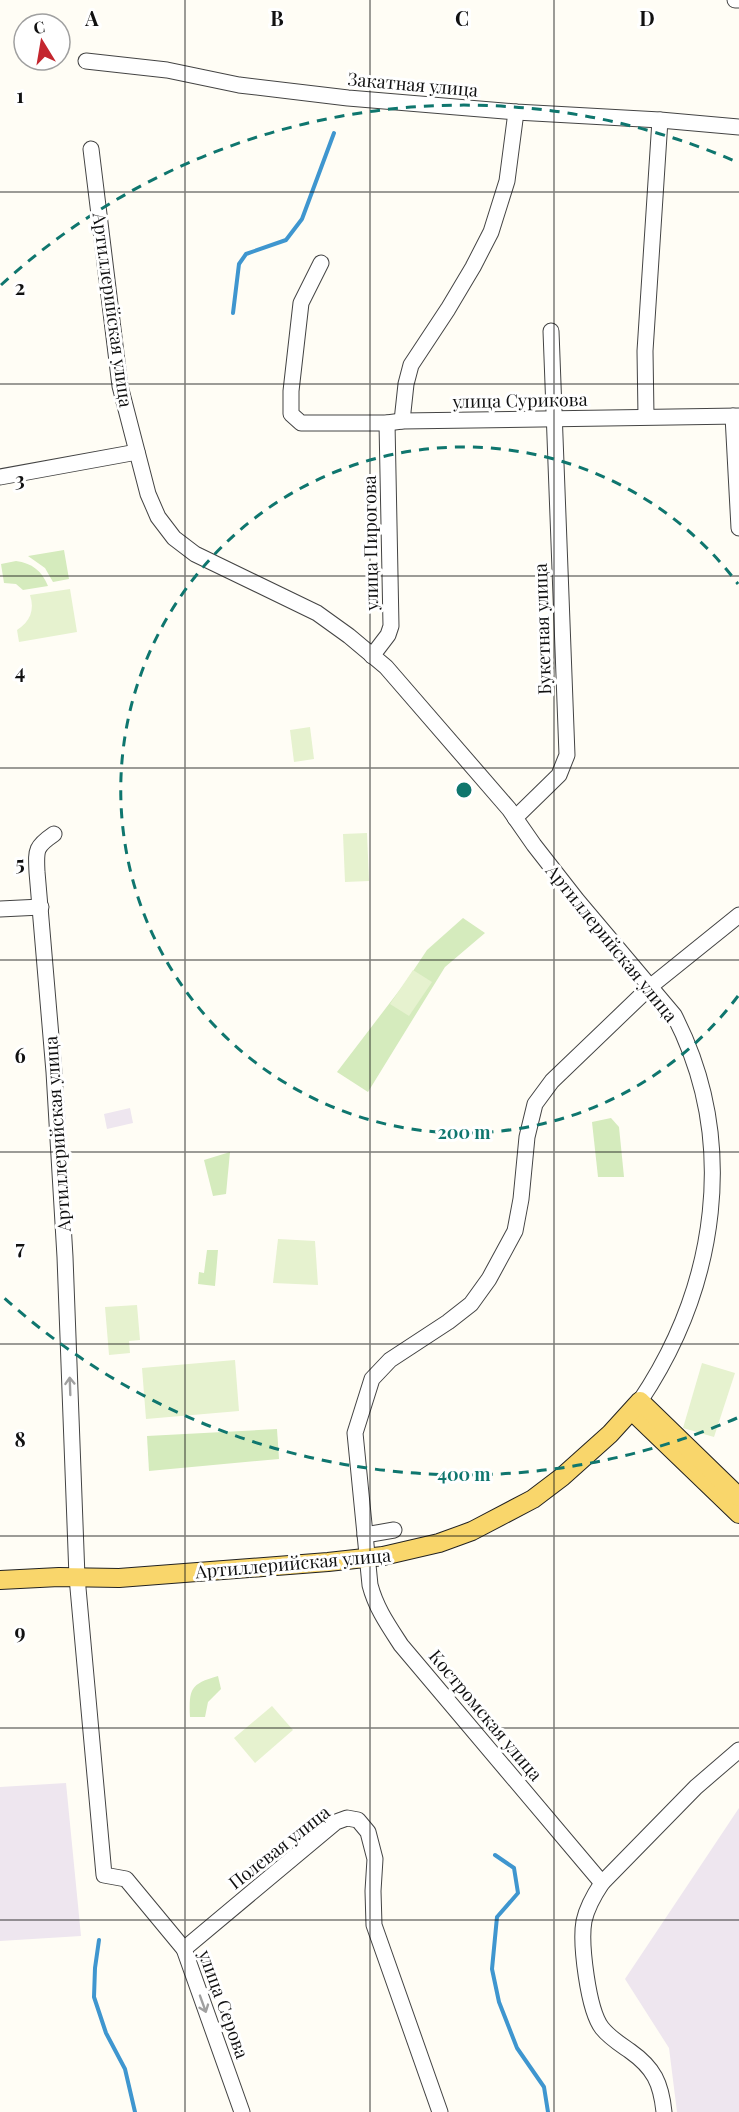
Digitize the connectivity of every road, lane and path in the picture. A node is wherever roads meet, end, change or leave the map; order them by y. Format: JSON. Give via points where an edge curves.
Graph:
{"nodes":[{"id":1,"x":86,"y":61,"type":"dead end"},
{"id":2,"x":516,"y":112,"type":"junction"},
{"id":3,"x":660,"y":120,"type":"junction"},
{"id":4,"x":739,"y":127,"type":"edge"},
{"id":5,"x":91,"y":149,"type":"dead end"},
{"id":6,"x":321,"y":263,"type":"dead end"},
{"id":7,"x":551,"y":331,"type":"dead end"},
{"id":8,"x":646,"y":416,"type":"junction"},
{"id":9,"x":736,"y":416,"type":"edge"},
{"id":10,"x":554,"y":419,"type":"junction"},
{"id":11,"x":394,"y":422,"type":"junction"},
{"id":12,"x":137,"y":452,"type":"junction"},
{"id":13,"x":0,"y":477,"type":"edge"},
{"id":14,"x":739,"y":528,"type":"edge"},
{"id":15,"x":372,"y":656,"type":"junction"},
{"id":16,"x":515,"y":818,"type":"junction"},
{"id":17,"x":54,"y":834,"type":"dead end"},
{"id":18,"x":41,"y":907,"type":"junction"},
{"id":19,"x":0,"y":909,"type":"edge"},
{"id":20,"x":739,"y":915,"type":"edge"},
{"id":21,"x":651,"y":986,"type":"junction"},
{"id":22,"x":636,"y":1406,"type":"junction"},
{"id":23,"x":739,"y":1497,"type":"edge"},
{"id":24,"x":739,"y":1514,"type":"edge"},
{"id":25,"x":394,"y":1530,"type":"dead end"},
{"id":26,"x":365,"y":1535,"type":"junction"},
{"id":27,"x":366,"y":1558,"type":"junction"},
{"id":28,"x":77,"y":1577,"type":"junction"},
{"id":29,"x":0,"y":1580,"type":"edge"},
{"id":30,"x":739,"y":1750,"type":"edge"},
{"id":31,"x":104,"y":1875,"type":"joint"},
{"id":32,"x":602,"y":1883,"type":"junction"},
{"id":33,"x":184,"y":1949,"type":"junction"},
{"id":34,"x":242,"y":2112,"type":"edge"},
{"id":35,"x":440,"y":2112,"type":"edge"},
{"id":36,"x":664,"y":2112,"type":"edge"}],
"edges":[{"from":1,"to":2,"type":"street","name":"Закатная улица","via":[[167,70],[250,87]]},
{"from":2,"to":3,"type":"street","name":"Закатная улица"},
{"from":2,"to":11,"type":"street","name":"улица Пирогова","via":[[507,181],[491,232],[411,365]]},
{"from":3,"to":4,"type":"street","name":"Закатная улица"},
{"from":3,"to":8,"type":"street","via":[[645,351]]},
{"from":5,"to":12,"type":"street","name":"Артиллерийская улица","via":[[119,378]]},
{"from":6,"to":11,"type":"street","name":"улица Сурикова","via":[[301,303],[291,414],[301,423]]},
{"from":7,"to":10,"type":"street","name":"Букетная улица"},
{"from":8,"to":9,"type":"street","name":"улица Сурикова"},
{"from":8,"to":10,"type":"street","name":"улица Сурикова"},
{"from":9,"to":14,"type":"street"},
{"from":10,"to":11,"type":"street","name":"улица Сурикова"},
{"from":10,"to":16,"type":"street","name":"Букетная улица","via":[[567,756],[559,775]]},
{"from":11,"to":15,"type":"street","name":"улица Пирогова","via":[[391,626]]},
{"from":12,"to":13,"type":"street"},
{"from":12,"to":15,"type":"street","name":"Артиллерийская улица","via":[[148,494],[158,517],[174,538],[195,554],[317,613]]},
{"from":15,"to":16,"type":"street","name":"Артиллерийская улица","via":[[415,699]]},
{"from":16,"to":21,"type":"street","name":"Артиллерийская улица","via":[[577,900]]},
{"from":17,"to":18,"type":"street","name":"Артиллерийская улица","via":[[36,850]]},
{"from":18,"to":19,"type":"street"},
{"from":28,"to":18,"type":"street","name":"Артиллерийская улица","one_way":true,"via":[[65,1257]]},
{"from":20,"to":21,"type":"street","name":"Костромская улица"},
{"from":21,"to":22,"type":"street","name":"Артиллерийская улица","via":[[674,1015],[694,1060],[707,1115],[712,1191],[709,1234],[694,1292],[678,1335]]},
{"from":21,"to":26,"type":"street","name":"Костромская улица","via":[[558,1075],[535,1104],[515,1230],[489,1279],[471,1304],[390,1360],[372,1379],[355,1433]]},
{"from":22,"to":23,"type":"main road"},
{"from":22,"to":24,"type":"main road"},
{"from":22,"to":27,"type":"main road","name":"Артиллерийская улица","via":[[562,1477],[524,1504],[439,1543]]},
{"from":25,"to":26,"type":"street"},
{"from":26,"to":27,"type":"street","name":"Костромская улица"},
{"from":27,"to":28,"type":"main road","name":"Артиллерийская улица","via":[[119,1578]]},
{"from":27,"to":32,"type":"street","name":"Костромская улица","via":[[374,1600],[401,1645]]},
{"from":28,"to":29,"type":"main road","name":"Артиллерийская улица"},
{"from":28,"to":31,"type":"street","name":"Артиллерийская улица"},
{"from":30,"to":32,"type":"street","via":[[696,1787]]},
{"from":31,"to":33,"type":"street","name":"улица Серова","via":[[126,1879]]},
{"from":32,"to":36,"type":"street","via":[[584,1921],[583,1944],[593,2007],[600,2026],[645,2063],[658,2079]]},
{"from":33,"to":34,"type":"street","name":"улица Серова","one_way":true},
{"from":33,"to":35,"type":"street","name":"Полевая улица","via":[[336,1822],[347,1818],[358,1821],[368,1832],[375,1858],[374,1925]]}]}
